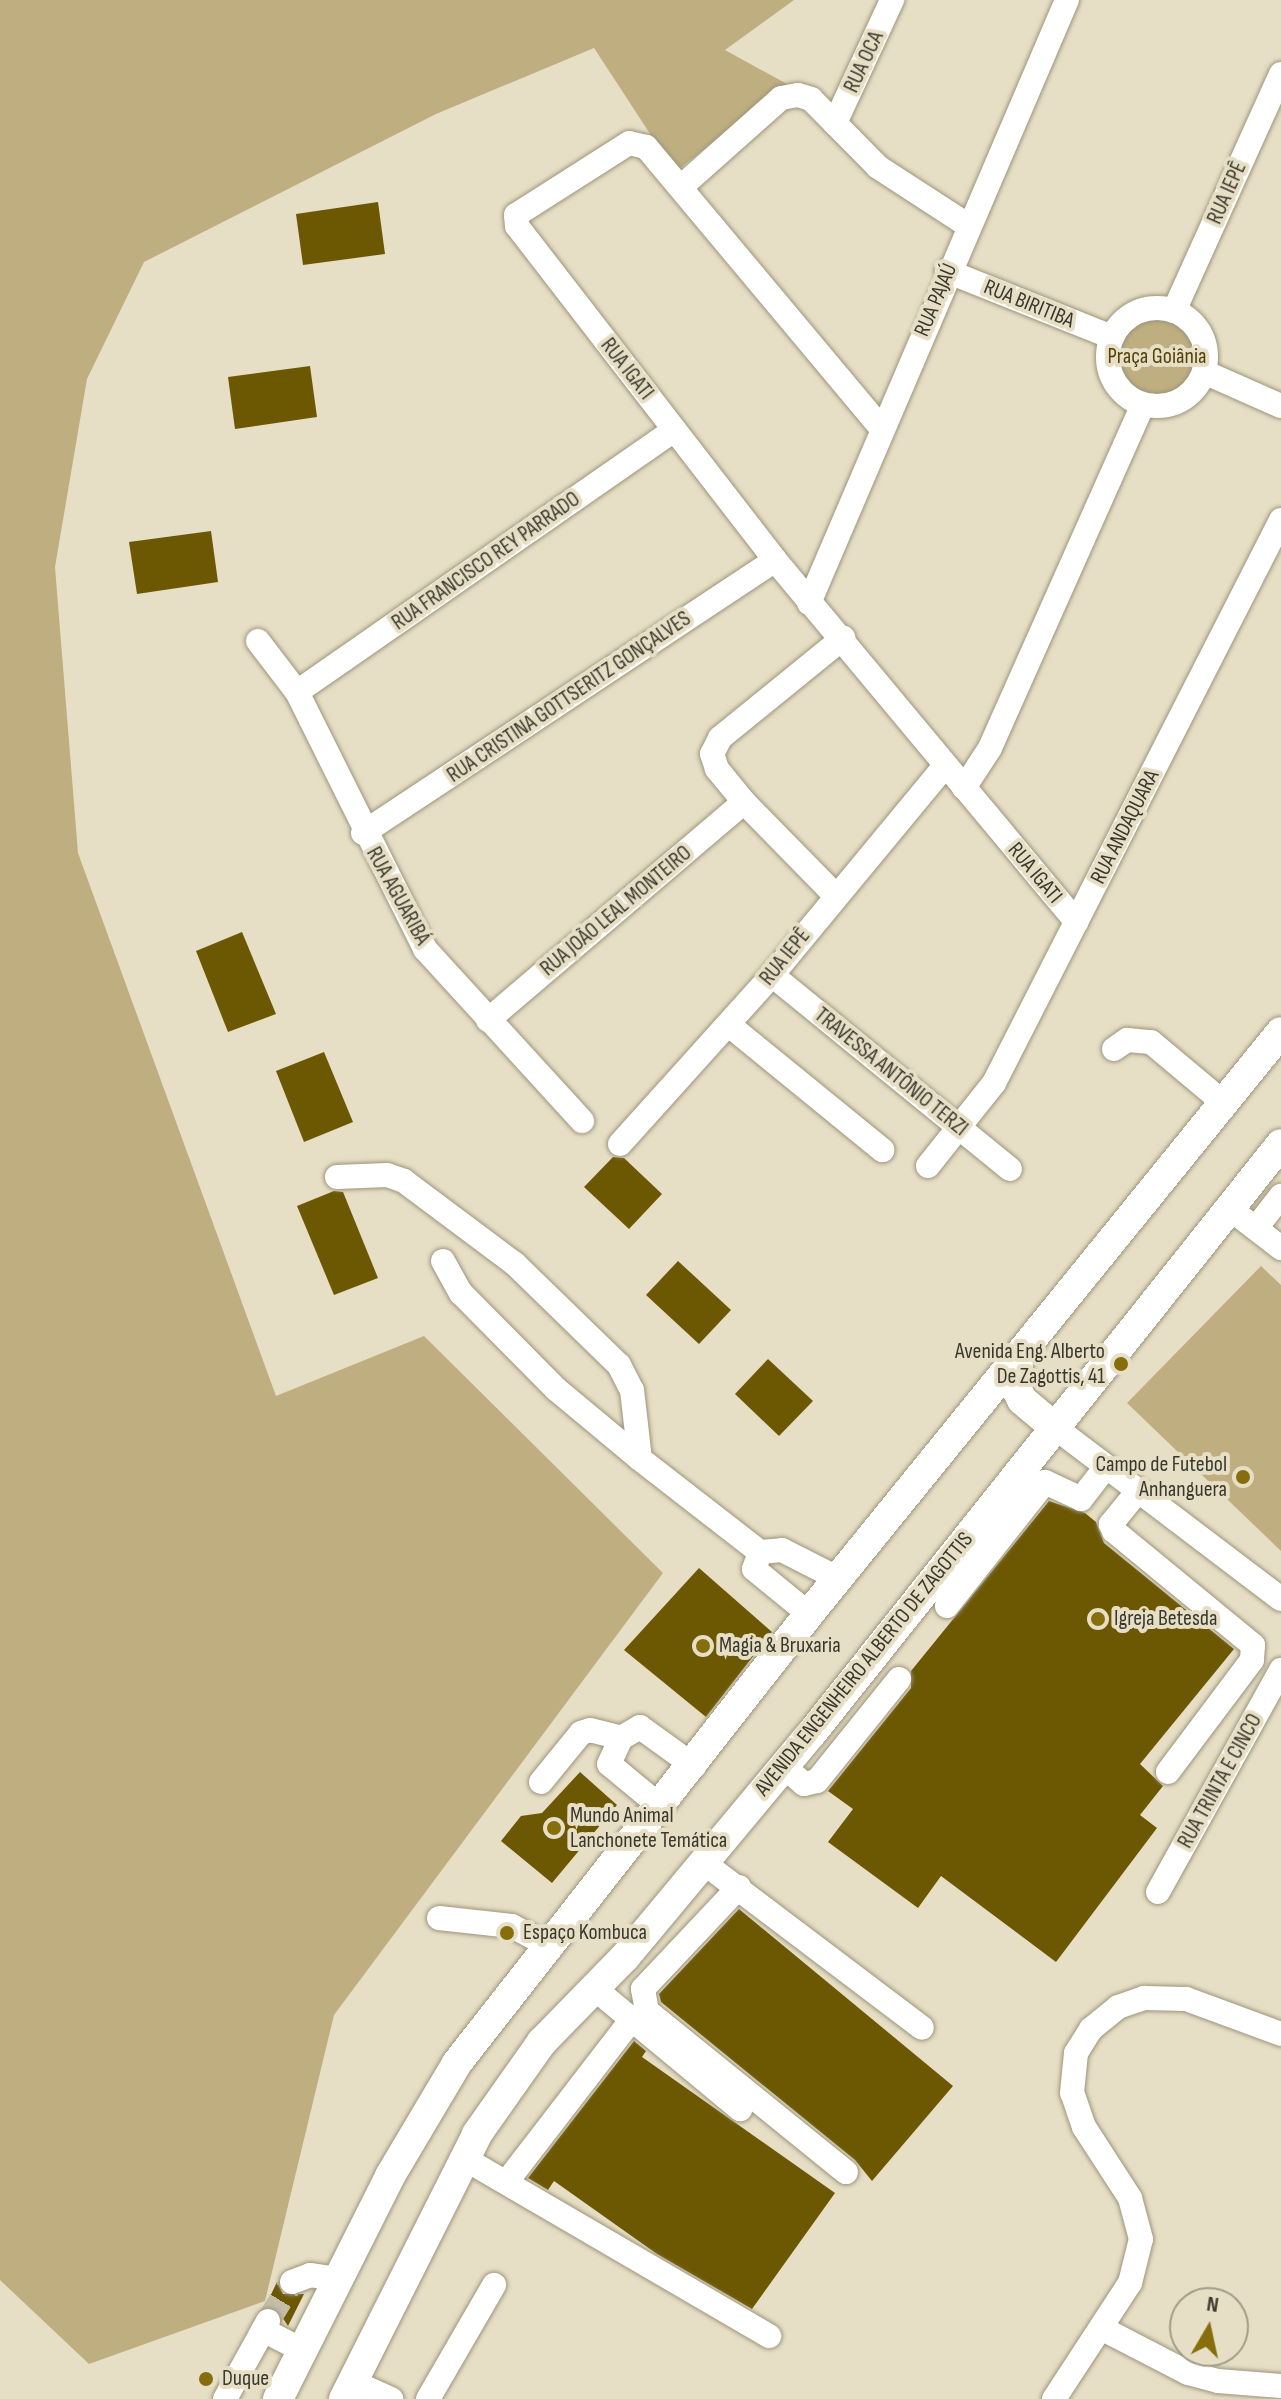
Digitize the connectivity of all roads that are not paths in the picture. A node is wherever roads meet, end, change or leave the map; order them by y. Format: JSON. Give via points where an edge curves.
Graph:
{"nodes":[{"id":1,"x":892,"y":0,"type":"edge"},
{"id":2,"x":1067,"y":0,"type":"edge"},
{"id":3,"x":1281,"y":74,"type":"edge"},
{"id":4,"x":835,"y":123,"type":"junction"},
{"id":5,"x":682,"y":186,"type":"junction"},
{"id":6,"x":969,"y":226,"type":"junction"},
{"id":7,"x":947,"y":271,"type":"junction"},
{"id":8,"x":1174,"y":311,"type":"junction"},
{"id":9,"x":1112,"y":337,"type":"junction"},
{"id":10,"x":1204,"y":372,"type":"junction"},
{"id":11,"x":1143,"y":405,"type":"junction"},
{"id":12,"x":1281,"y":406,"type":"edge"},
{"id":13,"x":882,"y":429,"type":"junction"},
{"id":14,"x":674,"y":430,"type":"junction"},
{"id":15,"x":1281,"y":520,"type":"edge"},
{"id":16,"x":775,"y":560,"type":"junction"},
{"id":17,"x":809,"y":603,"type":"junction"},
{"id":18,"x":843,"y":638,"type":"junction"},
{"id":19,"x":258,"y":641,"type":"dead end"},
{"id":20,"x":297,"y":692,"type":"junction"},
{"id":21,"x":945,"y":766,"type":"junction"},
{"id":22,"x":964,"y":788,"type":"junction"},
{"id":23,"x":744,"y":802,"type":"junction"},
{"id":24,"x":363,"y":833,"type":"junction"},
{"id":25,"x":835,"y":895,"type":"junction"},
{"id":26,"x":1077,"y":922,"type":"junction"},
{"id":27,"x":772,"y":975,"type":"junction"},
{"id":28,"x":488,"y":1020,"type":"junction"},
{"id":29,"x":729,"y":1025,"type":"junction"},
{"id":30,"x":1281,"y":1032,"type":"edge"},
{"id":31,"x":1114,"y":1049,"type":"dead end"},
{"id":32,"x":1224,"y":1103,"type":"junction"},
{"id":33,"x":582,"y":1121,"type":"dead end"},
{"id":34,"x":961,"y":1128,"type":"junction"},
{"id":35,"x":620,"y":1144,"type":"dead end"},
{"id":36,"x":1281,"y":1144,"type":"edge"},
{"id":37,"x":882,"y":1150,"type":"dead end"},
{"id":38,"x":928,"y":1166,"type":"dead end"},
{"id":39,"x":1010,"y":1169,"type":"dead end"},
{"id":40,"x":337,"y":1177,"type":"dead end"},
{"id":41,"x":1281,"y":1196,"type":"edge"},
{"id":42,"x":1229,"y":1208,"type":"junction"},
{"id":43,"x":1256,"y":1228,"type":"junction"},
{"id":44,"x":1281,"y":1248,"type":"edge"},
{"id":45,"x":443,"y":1261,"type":"dead end"},
{"id":46,"x":1018,"y":1359,"type":"junction"},
{"id":47,"x":1053,"y":1426,"type":"junction"},
{"id":48,"x":640,"y":1459,"type":"junction"},
{"id":49,"x":1106,"y":1467,"type":"junction"},
{"id":50,"x":1138,"y":1491,"type":"junction"},
{"id":51,"x":760,"y":1552,"type":"junction"},
{"id":52,"x":839,"y":1579,"type":"junction"},
{"id":53,"x":1281,"y":1599,"type":"edge"},
{"id":54,"x":947,"y":1606,"type":"dead end"},
{"id":55,"x":809,"y":1614,"type":"junction"},
{"id":56,"x":1281,"y":1670,"type":"edge"},
{"id":57,"x":899,"y":1679,"type":"dead end"},
{"id":58,"x":621,"y":1738,"type":"junction"},
{"id":59,"x":694,"y":1766,"type":"junction"},
{"id":60,"x":784,"y":1767,"type":"junction"},
{"id":61,"x":1168,"y":1772,"type":"dead end"},
{"id":62,"x":541,"y":1782,"type":"dead end"},
{"id":63,"x":661,"y":1807,"type":"junction"},
{"id":64,"x":704,"y":1863,"type":"junction"},
{"id":65,"x":739,"y":1887,"type":"junction"},
{"id":66,"x":1158,"y":1892,"type":"dead end"},
{"id":67,"x":439,"y":1918,"type":"dead end"},
{"id":68,"x":549,"y":1946,"type":"junction"},
{"id":69,"x":594,"y":1988,"type":"junction"},
{"id":70,"x":631,"y":2020,"type":"junction"},
{"id":71,"x":922,"y":2028,"type":"dead end"},
{"id":72,"x":1281,"y":2034,"type":"edge"},
{"id":73,"x":740,"y":2109,"type":"dead end"},
{"id":74,"x":465,"y":2159,"type":"junction"},
{"id":75,"x":846,"y":2172,"type":"dead end"},
{"id":76,"x":508,"y":2180,"type":"junction"},
{"id":77,"x":339,"y":2279,"type":"junction"},
{"id":78,"x":292,"y":2282,"type":"dead end"},
{"id":79,"x":494,"y":2285,"type":"dead end"},
{"id":80,"x":1103,"y":2329,"type":"junction"},
{"id":81,"x":769,"y":2336,"type":"dead end"},
{"id":82,"x":302,"y":2350,"type":"junction"},
{"id":83,"x":1281,"y":2386,"type":"edge"},
{"id":84,"x":348,"y":2390,"type":"edge"},
{"id":85,"x":225,"y":2399,"type":"edge"},
{"id":86,"x":278,"y":2399,"type":"edge"},
{"id":87,"x":391,"y":2399,"type":"edge"},
{"id":88,"x":428,"y":2399,"type":"edge"},
{"id":89,"x":1054,"y":2399,"type":"edge"}],
"edges":[{"from":1,"to":4,"type":"street","name":"RUA OCA"},
{"from":2,"to":6,"type":"street","name":"RUA PAJAÚ"},
{"from":3,"to":8,"type":"street","name":"RUA IEPÊ"},
{"from":4,"to":5,"type":"street","via":[[811,99],[781,98]]},
{"from":4,"to":6,"type":"street","via":[[878,167]]},
{"from":5,"to":13,"type":"street","name":"RUA IGATI"},
{"from":5,"to":14,"type":"street","name":"RUA IGATI","via":[[646,147],[629,143],[516,215],[517,226]]},
{"from":6,"to":7,"type":"street","name":"RUA PAJAÚ"},
{"from":7,"to":9,"type":"street","name":"RUA BIRITIBA"},
{"from":7,"to":13,"type":"street","name":"RUA PAJAÚ"},
{"from":8,"to":9,"type":"street","via":[[1145,309],[1131,315]]},
{"from":8,"to":10,"type":"street","via":[[1195,326],[1203,340]]},
{"from":9,"to":11,"type":"street","via":[[1109,370],[1115,384]]},
{"from":10,"to":11,"type":"street","via":[[1198,385],[1176,402]]},
{"from":10,"to":12,"type":"street"},
{"from":11,"to":22,"type":"street","via":[[990,748]]},
{"from":13,"to":17,"type":"street","name":"RUA PAJAÚ"},
{"from":14,"to":16,"type":"street","name":"RUA IGATI"},
{"from":14,"to":20,"type":"street","name":"RUA FRANCISCO REY PARRADO"},
{"from":15,"to":26,"type":"street","name":"RUA ANDAQUARA"},
{"from":16,"to":17,"type":"street","name":"RUA IGATI"},
{"from":16,"to":24,"type":"street","name":"RUA CRISTINA GOTTSERITZ GONÇALVES"},
{"from":17,"to":18,"type":"street","name":"RUA IGATI"},
{"from":18,"to":21,"type":"street","name":"RUA IGATI"},
{"from":18,"to":23,"type":"street","via":[[720,738],[712,754],[717,769]]},
{"from":19,"to":20,"type":"street","name":"RUA AGUARIBÁ"},
{"from":20,"to":24,"type":"street","name":"RUA AGUARIBÁ"},
{"from":21,"to":22,"type":"street","name":"RUA IGATI"},
{"from":21,"to":25,"type":"street","name":"RUA IEPÊ"},
{"from":22,"to":26,"type":"street","name":"RUA IGATI"},
{"from":23,"to":25,"type":"street"},
{"from":23,"to":28,"type":"street","name":"RUA JOÃO LEAL MONTEIRO"},
{"from":24,"to":28,"type":"street","name":"RUA AGUARIBÁ","via":[[425,949]]},
{"from":25,"to":27,"type":"street","name":"RUA IEPÊ"},
{"from":26,"to":34,"type":"street","name":"RUA ANDAQUARA","via":[[994,1083]]},
{"from":27,"to":29,"type":"street","name":"RUA IEPÊ"},
{"from":27,"to":34,"type":"street","name":"TRAVESSA ANTÔNIO TERZI"},
{"from":28,"to":33,"type":"street","name":"RUA AGUARIBÁ"},
{"from":29,"to":35,"type":"street","name":"RUA IEPÊ"},
{"from":29,"to":37,"type":"street"},
{"from":30,"to":32,"type":"main road"},
{"from":31,"to":32,"type":"street","via":[[1127,1040],[1151,1042]]},
{"from":32,"to":46,"type":"main road"},
{"from":34,"to":38,"type":"street","name":"RUA ANDAQUARA"},
{"from":34,"to":39,"type":"street","name":"TRAVESSA ANTÔNIO TERZI"},
{"from":36,"to":42,"type":"main road","name":"AVENIDA ENGENHEIRO ALBERTO DE ZAGOTTIS"},
{"from":40,"to":48,"type":"street","via":[[387,1175],[404,1181],[515,1264],[619,1365],[632,1390]]},
{"from":41,"to":43,"type":"street"},
{"from":42,"to":43,"type":"street"},
{"from":42,"to":47,"type":"main road","name":"AVENIDA ENGENHEIRO ALBERTO DE ZAGOTTIS"},
{"from":43,"to":44,"type":"street"},
{"from":45,"to":48,"type":"street","via":[[471,1304],[556,1389]]},
{"from":46,"to":47,"type":"main road","via":[[1017,1390],[1022,1400]]},
{"from":46,"to":52,"type":"main road"},
{"from":47,"to":49,"type":"street"},
{"from":47,"to":60,"type":"main road","name":"AVENIDA ENGENHEIRO ALBERTO DE ZAGOTTIS"},
{"from":48,"to":51,"type":"street"},
{"from":49,"to":50,"type":"street"},
{"from":49,"to":54,"type":"street","via":[[1081,1499],[1045,1482]]},
{"from":50,"to":53,"type":"street"},
{"from":50,"to":61,"type":"street","via":[[1111,1524],[1114,1531],[1253,1645],[1252,1660]]},
{"from":51,"to":52,"type":"street","via":[[782,1550]]},
{"from":51,"to":55,"type":"street","via":[[754,1569]]},
{"from":52,"to":55,"type":"main road"},
{"from":55,"to":59,"type":"main road"},
{"from":56,"to":66,"type":"street","name":"RUA TRINTA E CINCO"},
{"from":57,"to":60,"type":"street","via":[[817,1781],[804,1784]]},
{"from":58,"to":59,"type":"street","via":[[640,1727]]},
{"from":58,"to":62,"type":"street","via":[[590,1730],[581,1733]]},
{"from":58,"to":63,"type":"street","via":[[609,1764]]},
{"from":59,"to":63,"type":"main road"},
{"from":60,"to":64,"type":"main road","name":"AVENIDA ENGENHEIRO ALBERTO DE ZAGOTTIS"},
{"from":63,"to":68,"type":"main road"},
{"from":64,"to":65,"type":"street"},
{"from":64,"to":69,"type":"main road","name":"AVENIDA ENGENHEIRO ALBERTO DE ZAGOTTIS"},
{"from":65,"to":71,"type":"street"},
{"from":65,"to":75,"type":"street","via":[[643,1989],[647,2011]]},
{"from":67,"to":68,"type":"street","via":[[512,1926]]},
{"from":68,"to":77,"type":"main road","via":[[457,2063]]},
{"from":69,"to":70,"type":"street"},
{"from":69,"to":74,"type":"main road","name":"AVENIDA ENGENHEIRO ALBERTO DE ZAGOTTIS","via":[[535,2052]]},
{"from":70,"to":73,"type":"street"},
{"from":70,"to":76,"type":"street"},
{"from":72,"to":80,"type":"street","via":[[1186,1999],[1144,1998],[1118,2007],[1091,2029],[1076,2053],[1072,2093],[1084,2127],[1139,2220],[1137,2262]]},
{"from":74,"to":76,"type":"street"},
{"from":74,"to":84,"type":"main road","name":"AVENIDA ENGENHEIRO ALBERTO DE ZAGOTTIS"},
{"from":76,"to":81,"type":"street"},
{"from":77,"to":78,"type":"street","via":[[310,2275]]},
{"from":77,"to":82,"type":"main road"},
{"from":79,"to":88,"type":"street"},
{"from":80,"to":83,"type":"street","via":[[1188,2373]]},
{"from":80,"to":89,"type":"street"},
{"from":82,"to":85,"type":"street","via":[[265,2325]]},
{"from":82,"to":86,"type":"main road"},
{"from":84,"to":87,"type":"street"}]}
